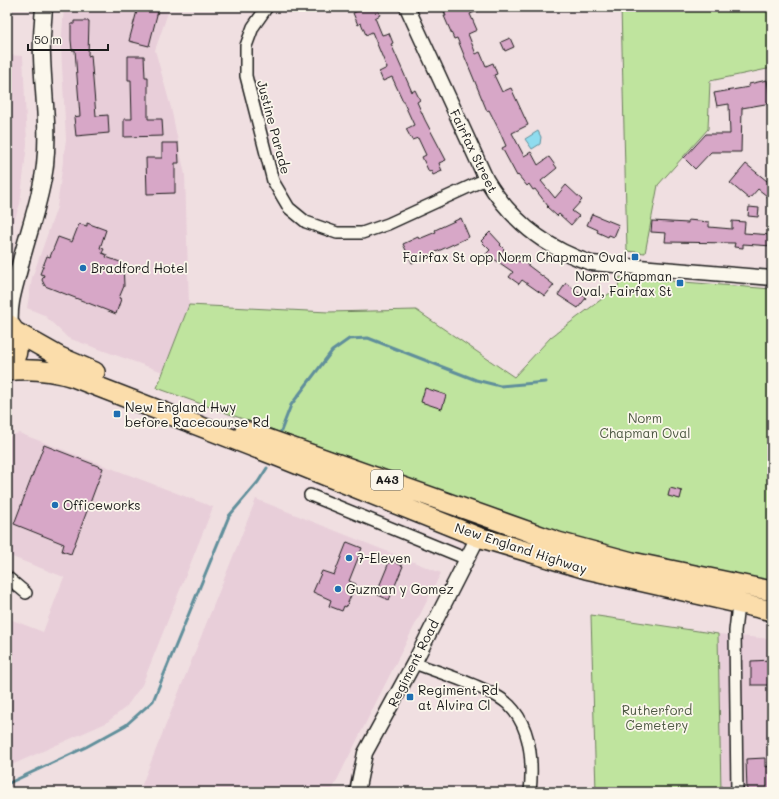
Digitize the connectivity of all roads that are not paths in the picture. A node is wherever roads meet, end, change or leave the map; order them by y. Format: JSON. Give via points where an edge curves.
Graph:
{"nodes":[{"id":1,"x":44,"y":7,"type":"edge"},
{"id":2,"x":267,"y":7,"type":"edge"},
{"id":3,"x":407,"y":7,"type":"edge"},
{"id":4,"x":486,"y":179,"type":"junction"},
{"id":5,"x":22,"y":251,"type":"junction"},
{"id":6,"x":7,"y":274,"type":"edge"},
{"id":7,"x":772,"y":278,"type":"edge"},
{"id":8,"x":10,"y":326,"type":"edge"},
{"id":9,"x":7,"y":370,"type":"edge"},
{"id":10,"x":411,"y":489,"type":"junction"},
{"id":11,"x":310,"y":496,"type":"dead end"},
{"id":12,"x":478,"y":537,"type":"junction"},
{"id":13,"x":467,"y":559,"type":"junction"},
{"id":14,"x":7,"y":577,"type":"edge"},
{"id":15,"x":769,"y":590,"type":"edge"},
{"id":16,"x":26,"y":594,"type":"dead end"},
{"id":17,"x":738,"y":604,"type":"junction"},
{"id":18,"x":772,"y":612,"type":"edge"},
{"id":19,"x":414,"y":663,"type":"junction"},
{"id":20,"x":357,"y":792,"type":"edge"},
{"id":21,"x":530,"y":792,"type":"edge"},
{"id":22,"x":737,"y":792,"type":"edge"}],
"edges":[{"from":1,"to":5,"type":"main road","via":[[42,43],[47,134],[45,157],[38,203]]},
{"from":2,"to":4,"type":"street","name":"Justine Parade","via":[[253,27],[246,46],[246,76],[273,181],[289,208],[306,222],[337,233],[362,233],[388,224]]},
{"from":3,"to":4,"type":"street","name":"Fairfax Street"},
{"from":4,"to":7,"type":"street","name":"Fairfax Street","via":[[501,203],[521,224],[551,246],[576,258],[605,266]]},
{"from":5,"to":6,"type":"main road"},
{"from":5,"to":8,"type":"main road","via":[[10,300]]},
{"from":8,"to":9,"type":"highway","number":"A43","via":[[18,342],[17,354]]},
{"from":8,"to":10,"type":"highway","name":"New England Highway","number":"A43","via":[[60,357],[102,375],[232,426]]},
{"from":9,"to":12,"type":"highway","name":"New England Highway","number":"A43","via":[[35,369],[73,377]]},
{"from":10,"to":12,"type":"highway","via":[[430,504],[472,520],[480,531]]},
{"from":10,"to":15,"type":"highway","name":"New England Highway","number":"A43","via":[[558,542],[600,554]]},
{"from":11,"to":13,"type":"street"},
{"from":12,"to":13,"type":"street","name":"Regiment Road"},
{"from":12,"to":17,"type":"highway","name":"New England Highway","number":"A43","via":[[586,570]]},
{"from":13,"to":19,"type":"street","name":"Regiment Road"},
{"from":14,"to":16,"type":"street"},
{"from":15,"to":17,"type":"highway","via":[[753,594]]},
{"from":17,"to":18,"type":"highway","name":"New England Highway","number":"A43"},
{"from":17,"to":22,"type":"street","via":[[735,631]]},
{"from":19,"to":20,"type":"street","name":"Regiment Road","via":[[365,753]]},
{"from":19,"to":21,"type":"street","via":[[488,692],[509,704],[527,732]]}]}
